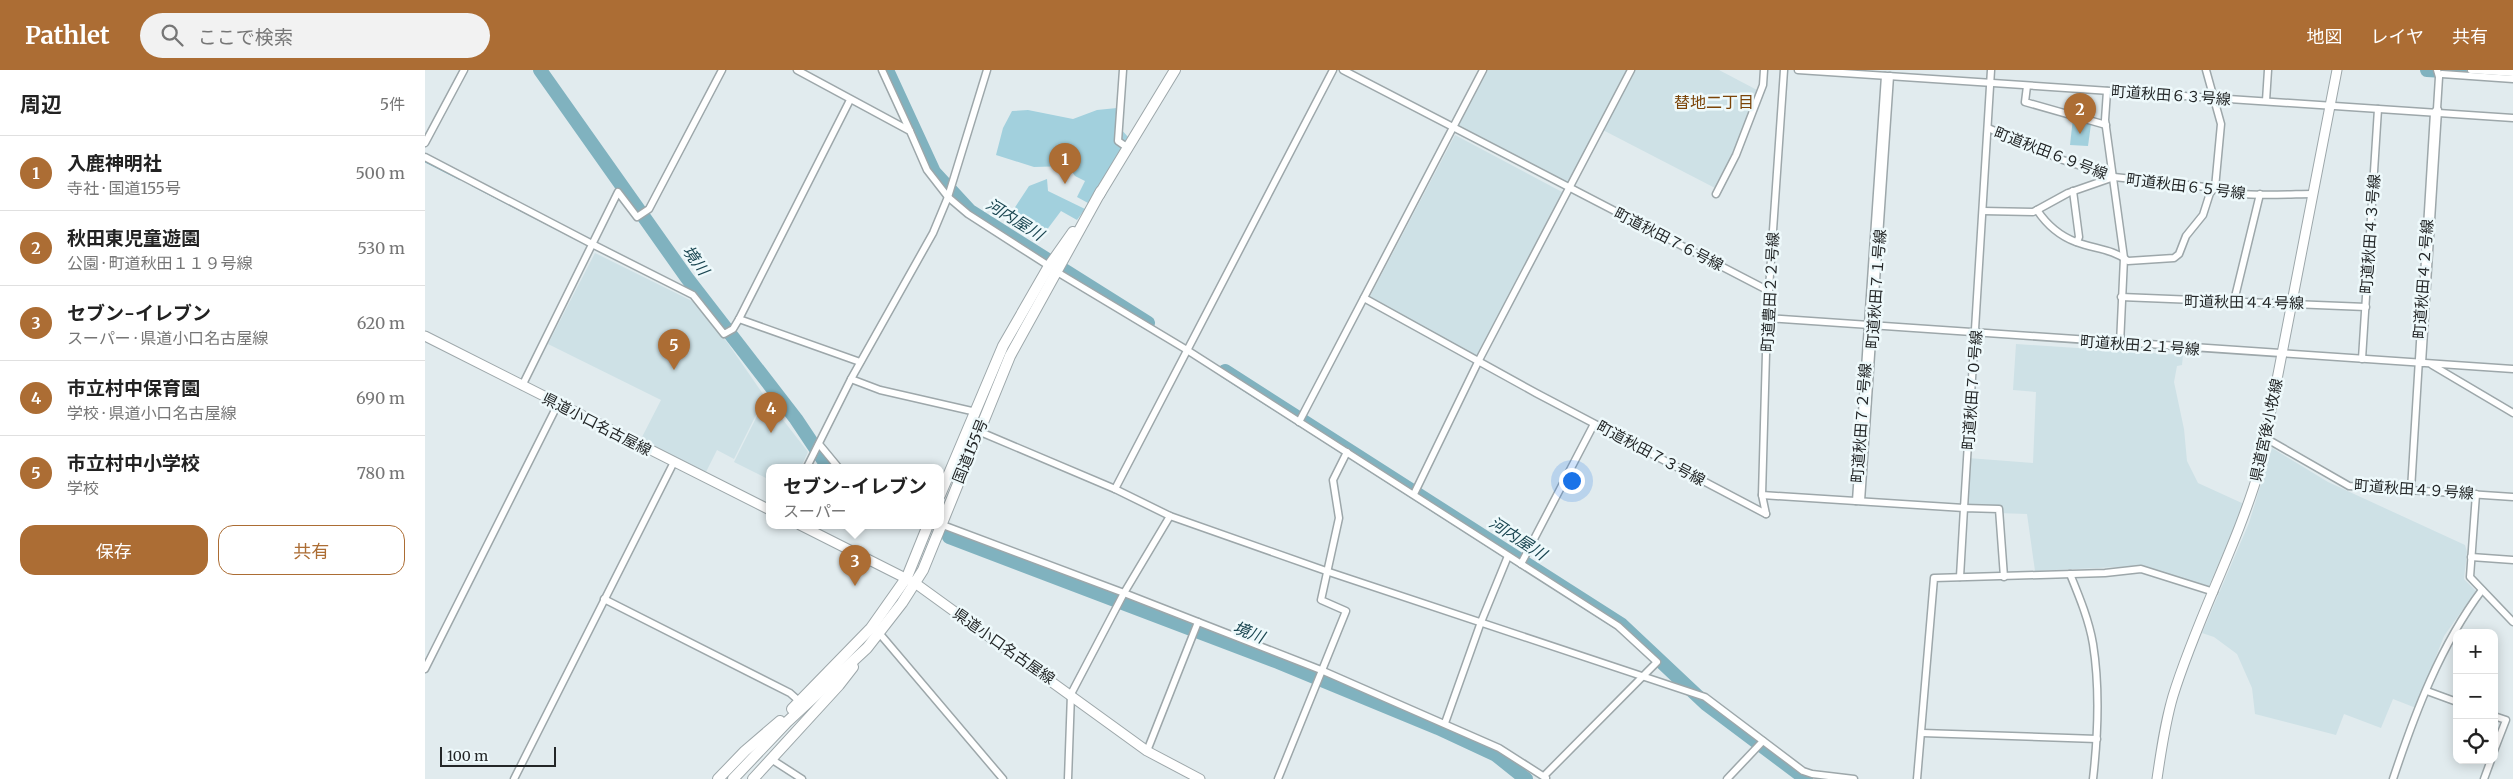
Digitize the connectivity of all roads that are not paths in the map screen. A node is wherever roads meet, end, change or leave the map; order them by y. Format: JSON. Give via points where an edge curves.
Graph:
{"nodes":[{"id":1,"x":464,"y":70,"type":"edge"},
{"id":2,"x":721,"y":70,"type":"edge"},
{"id":3,"x":797,"y":70,"type":"edge"},
{"id":4,"x":882,"y":70,"type":"edge"},
{"id":5,"x":987,"y":70,"type":"edge"},
{"id":6,"x":1123,"y":70,"type":"edge"},
{"id":7,"x":1175,"y":70,"type":"edge"},
{"id":8,"x":1333,"y":70,"type":"edge"},
{"id":9,"x":1343,"y":70,"type":"edge"},
{"id":10,"x":1483,"y":70,"type":"edge"},
{"id":11,"x":1631,"y":70,"type":"edge"},
{"id":12,"x":1764,"y":70,"type":"edge"},
{"id":13,"x":1784,"y":70,"type":"edge"},
{"id":14,"x":1798,"y":70,"type":"edge"},
{"id":15,"x":1991,"y":70,"type":"edge"},
{"id":16,"x":2206,"y":70,"type":"edge"},
{"id":17,"x":2268,"y":70,"type":"edge"},
{"id":18,"x":2337,"y":70,"type":"edge"},
{"id":19,"x":2471,"y":70,"type":"edge"},
{"id":20,"x":2440,"y":73,"type":"edge"},
{"id":21,"x":2513,"y":73,"type":"edge"},
{"id":22,"x":1888,"y":76,"type":"junction"},
{"id":23,"x":2513,"y":79,"type":"edge"},
{"id":24,"x":1991,"y":83,"type":"junction"},
{"id":25,"x":2027,"y":86,"type":"junction"},
{"id":26,"x":2107,"y":91,"type":"junction"},
{"id":27,"x":2214,"y":98,"type":"junction"},
{"id":28,"x":850,"y":100,"type":"junction"},
{"id":29,"x":2266,"y":102,"type":"junction"},
{"id":30,"x":2329,"y":106,"type":"junction"},
{"id":31,"x":2378,"y":109,"type":"junction"},
{"id":32,"x":2437,"y":112,"type":"junction"},
{"id":33,"x":2513,"y":118,"type":"edge"},
{"id":34,"x":2106,"y":125,"type":"junction"},
{"id":35,"x":1454,"y":127,"type":"junction"},
{"id":36,"x":1988,"y":128,"type":"junction"},
{"id":37,"x":910,"y":131,"type":"junction"},
{"id":38,"x":425,"y":143,"type":"edge"},
{"id":39,"x":1128,"y":148,"type":"junction"},
{"id":40,"x":425,"y":157,"type":"edge"},
{"id":41,"x":2114,"y":177,"type":"junction"},
{"id":42,"x":1570,"y":187,"type":"junction"},
{"id":43,"x":2215,"y":188,"type":"junction"},
{"id":44,"x":2073,"y":191,"type":"junction"},
{"id":45,"x":1716,"y":194,"type":"dead end"},
{"id":46,"x":2260,"y":194,"type":"junction"},
{"id":47,"x":2312,"y":194,"type":"junction"},
{"id":48,"x":949,"y":197,"type":"junction"},
{"id":49,"x":2037,"y":210,"type":"junction"},
{"id":50,"x":1983,"y":211,"type":"junction"},
{"id":51,"x":2077,"y":242,"type":"junction"},
{"id":52,"x":594,"y":245,"type":"junction"},
{"id":53,"x":2124,"y":258,"type":"junction"},
{"id":54,"x":1053,"y":269,"type":"junction"},
{"id":55,"x":1769,"y":291,"type":"junction"},
{"id":56,"x":2121,"y":297,"type":"junction"},
{"id":57,"x":1364,"y":298,"type":"junction"},
{"id":58,"x":2234,"y":301,"type":"junction"},
{"id":59,"x":2292,"y":303,"type":"junction"},
{"id":60,"x":2366,"y":307,"type":"junction"},
{"id":61,"x":1767,"y":318,"type":"junction"},
{"id":62,"x":739,"y":319,"type":"junction"},
{"id":63,"x":1871,"y":325,"type":"junction"},
{"id":64,"x":1975,"y":334,"type":"junction"},
{"id":65,"x":425,"y":336,"type":"edge"},
{"id":66,"x":2120,"y":344,"type":"junction"},
{"id":67,"x":1187,"y":350,"type":"junction"},
{"id":68,"x":2283,"y":354,"type":"junction"},
{"id":69,"x":2362,"y":359,"type":"junction"},
{"id":70,"x":1479,"y":360,"type":"junction"},
{"id":71,"x":861,"y":362,"type":"junction"},
{"id":72,"x":2420,"y":363,"type":"junction"},
{"id":73,"x":2431,"y":364,"type":"junction"},
{"id":74,"x":2513,"y":370,"type":"edge"},
{"id":75,"x":851,"y":379,"type":"junction"},
{"id":76,"x":522,"y":386,"type":"junction"},
{"id":77,"x":558,"y":404,"type":"junction"},
{"id":78,"x":976,"y":412,"type":"junction"},
{"id":79,"x":2513,"y":413,"type":"edge"},
{"id":80,"x":1299,"y":422,"type":"junction"},
{"id":81,"x":1594,"y":424,"type":"junction"},
{"id":82,"x":978,"y":431,"type":"junction"},
{"id":83,"x":2267,"y":439,"type":"junction"},
{"id":84,"x":819,"y":444,"type":"junction"},
{"id":85,"x":1347,"y":452,"type":"junction"},
{"id":86,"x":673,"y":462,"type":"junction"},
{"id":87,"x":809,"y":464,"type":"edge"},
{"id":88,"x":836,"y":464,"type":"edge"},
{"id":89,"x":944,"y":486,"type":"edge"},
{"id":90,"x":1115,"y":489,"type":"junction"},
{"id":91,"x":2411,"y":490,"type":"junction"},
{"id":92,"x":1414,"y":494,"type":"junction"},
{"id":93,"x":2476,"y":494,"type":"junction"},
{"id":94,"x":1761,"y":495,"type":"junction"},
{"id":95,"x":2513,"y":497,"type":"edge"},
{"id":96,"x":1859,"y":501,"type":"junction"},
{"id":97,"x":766,"y":508,"type":"edge"},
{"id":98,"x":1964,"y":508,"type":"junction"},
{"id":99,"x":1766,"y":514,"type":"joint"},
{"id":100,"x":1170,"y":516,"type":"junction"},
{"id":101,"x":944,"y":517,"type":"edge"},
{"id":102,"x":944,"y":526,"type":"edge"},
{"id":103,"x":808,"y":529,"type":"edge"},
{"id":104,"x":927,"y":529,"type":"edge"},
{"id":105,"x":939,"y":529,"type":"edge"},
{"id":106,"x":1508,"y":556,"type":"junction"},
{"id":107,"x":2471,"y":557,"type":"junction"},
{"id":108,"x":2513,"y":560,"type":"edge"},
{"id":109,"x":1521,"y":564,"type":"junction"},
{"id":110,"x":1329,"y":572,"type":"junction"},
{"id":111,"x":2070,"y":574,"type":"junction"},
{"id":112,"x":1960,"y":577,"type":"junction"},
{"id":113,"x":2004,"y":577,"type":"junction"},
{"id":114,"x":911,"y":580,"type":"junction"},
{"id":115,"x":2482,"y":590,"type":"junction"},
{"id":116,"x":1125,"y":592,"type":"junction"},
{"id":117,"x":2214,"y":592,"type":"junction"},
{"id":118,"x":604,"y":599,"type":"junction"},
{"id":119,"x":1197,"y":622,"type":"junction"},
{"id":120,"x":1481,"y":622,"type":"junction"},
{"id":121,"x":2513,"y":622,"type":"edge"},
{"id":122,"x":880,"y":634,"type":"junction"},
{"id":123,"x":867,"y":648,"type":"junction"},
{"id":124,"x":425,"y":669,"type":"edge"},
{"id":125,"x":1321,"y":671,"type":"junction"},
{"id":126,"x":1642,"y":677,"type":"junction"},
{"id":127,"x":2427,"y":691,"type":"junction"},
{"id":128,"x":1071,"y":694,"type":"junction"},
{"id":129,"x":799,"y":701,"type":"junction"},
{"id":130,"x":2453,"y":701,"type":"edge"},
{"id":131,"x":2498,"y":717,"type":"edge"},
{"id":132,"x":780,"y":721,"type":"junction"},
{"id":133,"x":1445,"y":723,"type":"junction"},
{"id":134,"x":1922,"y":733,"type":"junction"},
{"id":135,"x":2097,"y":739,"type":"junction"},
{"id":136,"x":1763,"y":741,"type":"junction"},
{"id":137,"x":2498,"y":741,"type":"edge"},
{"id":138,"x":1147,"y":751,"type":"junction"},
{"id":139,"x":751,"y":756,"type":"junction"},
{"id":140,"x":771,"y":759,"type":"junction"},
{"id":141,"x":2490,"y":764,"type":"edge"},
{"id":142,"x":1813,"y":777,"type":"edge"},
{"id":143,"x":1196,"y":778,"type":"edge"},
{"id":144,"x":1545,"y":778,"type":"edge"},
{"id":145,"x":514,"y":779,"type":"edge"},
{"id":146,"x":718,"y":779,"type":"edge"},
{"id":147,"x":726,"y":779,"type":"edge"},
{"id":148,"x":733,"y":779,"type":"edge"},
{"id":149,"x":753,"y":779,"type":"edge"},
{"id":150,"x":802,"y":779,"type":"edge"},
{"id":151,"x":1003,"y":779,"type":"edge"},
{"id":152,"x":1068,"y":779,"type":"edge"},
{"id":153,"x":1277,"y":779,"type":"edge"},
{"id":154,"x":1727,"y":779,"type":"edge"},
{"id":155,"x":1854,"y":779,"type":"edge"},
{"id":156,"x":1917,"y":779,"type":"edge"},
{"id":157,"x":2093,"y":779,"type":"edge"},
{"id":158,"x":2157,"y":779,"type":"edge"},
{"id":159,"x":2393,"y":779,"type":"edge"},
{"id":160,"x":2484,"y":779,"type":"edge"}],
"edges":[{"from":1,"to":38,"type":"street"},
{"from":2,"to":52,"type":"street","via":[[649,209],[637,217],[619,192]]},
{"from":3,"to":28,"type":"street"},
{"from":4,"to":37,"type":"street"},
{"from":5,"to":48,"type":"street"},
{"from":6,"to":39,"type":"street","via":[[1118,141]]},
{"from":7,"to":39,"type":"highway","name":"国道155号"},
{"from":8,"to":67,"type":"street"},
{"from":9,"to":35,"type":"street","name":"町道秋田７６号線"},
{"from":10,"to":35,"type":"street"},
{"from":11,"to":42,"type":"street"},
{"from":12,"to":45,"type":"street","via":[[1763,85],[1736,155]]},
{"from":13,"to":55,"type":"street","name":"町道豊田２２号線"},
{"from":14,"to":22,"type":"street","name":"町道秋田６３号線"},
{"from":15,"to":24,"type":"street","name":"町道秋田７０号線"},
{"from":16,"to":27,"type":"street"},
{"from":17,"to":29,"type":"street"},
{"from":18,"to":30,"type":"main road","name":"県道宮後小牧線"},
{"from":19,"to":21,"type":"street"},
{"from":20,"to":23,"type":"street"},
{"from":20,"to":32,"type":"street","name":"町道秋田４２号線"},
{"from":22,"to":24,"type":"street","name":"町道秋田６３号線"},
{"from":22,"to":63,"type":"street","name":"町道秋田７１号線"},
{"from":24,"to":25,"type":"street","name":"町道秋田６３号線"},
{"from":24,"to":36,"type":"street","name":"町道秋田７０号線"},
{"from":25,"to":26,"type":"street","name":"町道秋田６３号線"},
{"from":25,"to":34,"type":"street","via":[[2025,102]]},
{"from":26,"to":27,"type":"street","name":"町道秋田６３号線"},
{"from":26,"to":34,"type":"street"},
{"from":27,"to":29,"type":"street","name":"町道秋田６３号線"},
{"from":27,"to":43,"type":"street","via":[[2222,129]]},
{"from":28,"to":37,"type":"street"},
{"from":28,"to":62,"type":"street"},
{"from":29,"to":30,"type":"street","name":"町道秋田６３号線"},
{"from":30,"to":31,"type":"street","name":"町道秋田６３号線"},
{"from":30,"to":47,"type":"main road","name":"県道宮後小牧線"},
{"from":31,"to":32,"type":"street","name":"町道秋田６３号線"},
{"from":31,"to":60,"type":"street","name":"町道秋田４３号線"},
{"from":32,"to":33,"type":"street","name":"町道秋田６３号線"},
{"from":32,"to":72,"type":"street","name":"町道秋田４２号線"},
{"from":34,"to":41,"type":"street"},
{"from":35,"to":42,"type":"street","name":"町道秋田７６号線"},
{"from":35,"to":57,"type":"street"},
{"from":36,"to":41,"type":"street","name":"町道秋田６９号線","via":[[2060,159]]},
{"from":36,"to":50,"type":"street","name":"町道秋田７０号線"},
{"from":37,"to":48,"type":"street","via":[[927,170]]},
{"from":39,"to":54,"type":"highway","name":"国道155号"},
{"from":40,"to":52,"type":"street"},
{"from":41,"to":43,"type":"street","name":"町道秋田６５号線"},
{"from":41,"to":44,"type":"street","name":"町道秋田６５号線"},
{"from":41,"to":53,"type":"street"},
{"from":42,"to":55,"type":"street","name":"町道秋田７６号線"},
{"from":42,"to":70,"type":"street"},
{"from":43,"to":46,"type":"street","name":"町道秋田６５号線"},
{"from":43,"to":53,"type":"street","via":[[2179,254],[2173,258],[2127,261]]},
{"from":44,"to":49,"type":"street","name":"町道秋田６５号線"},
{"from":44,"to":51,"type":"street"},
{"from":46,"to":47,"type":"street","name":"町道秋田６５号線"},
{"from":46,"to":58,"type":"street"},
{"from":47,"to":59,"type":"main road","name":"県道宮後小牧線"},
{"from":48,"to":54,"type":"street","via":[[968,214]]},
{"from":48,"to":71,"type":"street","via":[[933,233]]},
{"from":49,"to":50,"type":"street"},
{"from":49,"to":51,"type":"street","via":[[2059,234]]},
{"from":50,"to":64,"type":"street","name":"町道秋田７０号線"},
{"from":51,"to":53,"type":"street","via":[[2119,253]]},
{"from":52,"to":62,"type":"street","via":[[693,295],[725,334]]},
{"from":52,"to":76,"type":"street"},
{"from":53,"to":56,"type":"street"},
{"from":54,"to":67,"type":"street"},
{"from":54,"to":78,"type":"highway","name":"国道155号","via":[[1003,346]]},
{"from":54,"to":82,"type":"highway","name":"国道155号"},
{"from":55,"to":61,"type":"street","name":"町道豊田２２号線"},
{"from":56,"to":58,"type":"street","name":"町道秋田４４号線"},
{"from":56,"to":66,"type":"street"},
{"from":57,"to":70,"type":"street","name":"町道秋田７３号線"},
{"from":57,"to":80,"type":"street"},
{"from":58,"to":59,"type":"street","name":"町道秋田４４号線"},
{"from":59,"to":60,"type":"street","name":"町道秋田４４号線"},
{"from":59,"to":68,"type":"main road","name":"県道宮後小牧線"},
{"from":60,"to":69,"type":"street","name":"町道秋田４３号線"},
{"from":61,"to":63,"type":"street","name":"町道秋田２１号線"},
{"from":61,"to":94,"type":"street","name":"町道豊田２２号線"},
{"from":62,"to":71,"type":"street"},
{"from":63,"to":64,"type":"street","name":"町道秋田２１号線"},
{"from":63,"to":96,"type":"street","name":"町道秋田７１号線"},
{"from":64,"to":66,"type":"street","name":"町道秋田２１号線"},
{"from":64,"to":98,"type":"street","name":"町道秋田７０号線"},
{"from":65,"to":76,"type":"main road","name":"県道小口名古屋線"},
{"from":66,"to":68,"type":"street","name":"町道秋田２１号線"},
{"from":67,"to":80,"type":"street"},
{"from":67,"to":90,"type":"street"},
{"from":68,"to":69,"type":"street","name":"町道秋田２１号線"},
{"from":68,"to":83,"type":"main road","name":"県道宮後小牧線"},
{"from":69,"to":72,"type":"street","name":"町道秋田２１号線"},
{"from":70,"to":81,"type":"street","name":"町道秋田７３号線"},
{"from":70,"to":92,"type":"street"},
{"from":71,"to":75,"type":"street"},
{"from":72,"to":73,"type":"street","name":"町道秋田２１号線"},
{"from":72,"to":91,"type":"street","name":"町道秋田４２号線"},
{"from":73,"to":74,"type":"street","name":"町道秋田２１号線"},
{"from":73,"to":79,"type":"street"},
{"from":75,"to":78,"type":"street","via":[[879,390]]},
{"from":75,"to":84,"type":"street"},
{"from":76,"to":77,"type":"main road","name":"県道小口名古屋線"},
{"from":77,"to":86,"type":"main road","name":"県道小口名古屋線"},
{"from":77,"to":124,"type":"street"},
{"from":78,"to":89,"type":"highway","name":"国道155号"},
{"from":80,"to":85,"type":"street"},
{"from":81,"to":99,"type":"street","name":"町道秋田７３号線"},
{"from":81,"to":109,"type":"street"},
{"from":82,"to":90,"type":"street"},
{"from":82,"to":101,"type":"highway","name":"国道155号"},
{"from":83,"to":91,"type":"street","name":"町道秋田４９号線","via":[[2349,486]]},
{"from":83,"to":117,"type":"main road","name":"県道宮後小牧線","via":[[2250,501]]},
{"from":84,"to":87,"type":"street"},
{"from":84,"to":88,"type":"street"},
{"from":85,"to":92,"type":"street"},
{"from":85,"to":110,"type":"street","via":[[1333,480],[1339,518]]},
{"from":86,"to":97,"type":"main road","name":"県道小口名古屋線"},
{"from":86,"to":118,"type":"street"},
{"from":90,"to":100,"type":"street"},
{"from":91,"to":93,"type":"street","name":"町道秋田４９号線"},
{"from":92,"to":106,"type":"street"},
{"from":93,"to":95,"type":"street","name":"町道秋田４９号線"},
{"from":93,"to":107,"type":"street"},
{"from":94,"to":96,"type":"street"},
{"from":94,"to":99,"type":"street","name":"町道豊田２２号線"},
{"from":96,"to":98,"type":"street"},
{"from":98,"to":112,"type":"street","name":"町道秋田７０号線"},
{"from":98,"to":113,"type":"street","via":[[1999,509]]},
{"from":100,"to":110,"type":"street"},
{"from":100,"to":116,"type":"street"},
{"from":102,"to":116,"type":"street"},
{"from":103,"to":114,"type":"main road","name":"県道小口名古屋線"},
{"from":104,"to":114,"type":"highway","name":"国道155号"},
{"from":105,"to":114,"type":"highway","name":"国道155号"},
{"from":106,"to":109,"type":"street"},
{"from":106,"to":120,"type":"street"},
{"from":107,"to":108,"type":"street"},
{"from":107,"to":115,"type":"street","via":[[2470,577]]},
{"from":109,"to":126,"type":"street","via":[[1622,629],[1657,662]]},
{"from":110,"to":120,"type":"street"},
{"from":110,"to":125,"type":"street","via":[[1321,600],[1346,611]]},
{"from":111,"to":113,"type":"street"},
{"from":111,"to":117,"type":"street","via":[[2141,569]]},
{"from":111,"to":135,"type":"street","via":[[2093,644]]},
{"from":112,"to":113,"type":"street"},
{"from":112,"to":134,"type":"street","via":[[1934,578]]},
{"from":114,"to":122,"type":"highway","name":"国道155号"},
{"from":114,"to":128,"type":"main road","name":"県道小口名古屋線"},
{"from":114,"to":129,"type":"highway","name":"国道155号","via":[[871,628]]},
{"from":115,"to":121,"type":"street"},
{"from":115,"to":127,"type":"street","via":[[2462,616]]},
{"from":116,"to":119,"type":"street"},
{"from":116,"to":128,"type":"street"},
{"from":117,"to":158,"type":"main road","name":"県道宮後小牧線","via":[[2173,697]]},
{"from":118,"to":129,"type":"street","via":[[790,693]]},
{"from":118,"to":145,"type":"street"},
{"from":119,"to":125,"type":"street"},
{"from":119,"to":138,"type":"street"},
{"from":120,"to":126,"type":"street"},
{"from":120,"to":133,"type":"street"},
{"from":122,"to":123,"type":"highway","name":"国道155号"},
{"from":122,"to":151,"type":"street"},
{"from":123,"to":139,"type":"highway","name":"国道155号"},
{"from":123,"to":140,"type":"highway","via":[[839,685]]},
{"from":125,"to":133,"type":"street"},
{"from":125,"to":153,"type":"street"},
{"from":126,"to":136,"type":"street","via":[[1705,697]]},
{"from":126,"to":144,"type":"street"},
{"from":127,"to":130,"type":"street"},
{"from":127,"to":159,"type":"street"},
{"from":128,"to":138,"type":"main road","name":"県道小口名古屋線"},
{"from":128,"to":152,"type":"street"},
{"from":129,"to":132,"type":"highway","name":"国道155号"},
{"from":131,"to":137,"type":"street","via":[[2506,720]]},
{"from":132,"to":139,"type":"highway","name":"国道155号"},
{"from":132,"to":146,"type":"highway"},
{"from":133,"to":144,"type":"street","via":[[1499,748]]},
{"from":134,"to":135,"type":"street"},
{"from":134,"to":156,"type":"street"},
{"from":135,"to":157,"type":"street"},
{"from":136,"to":142,"type":"street"},
{"from":136,"to":154,"type":"street"},
{"from":138,"to":143,"type":"main road","name":"県道小口名古屋線"},
{"from":139,"to":147,"type":"highway","name":"国道155号"},
{"from":139,"to":148,"type":"highway","name":"国道155号"},
{"from":140,"to":149,"type":"highway"},
{"from":140,"to":150,"type":"street"},
{"from":141,"to":160,"type":"street"},
{"from":142,"to":155,"type":"street"}]}
